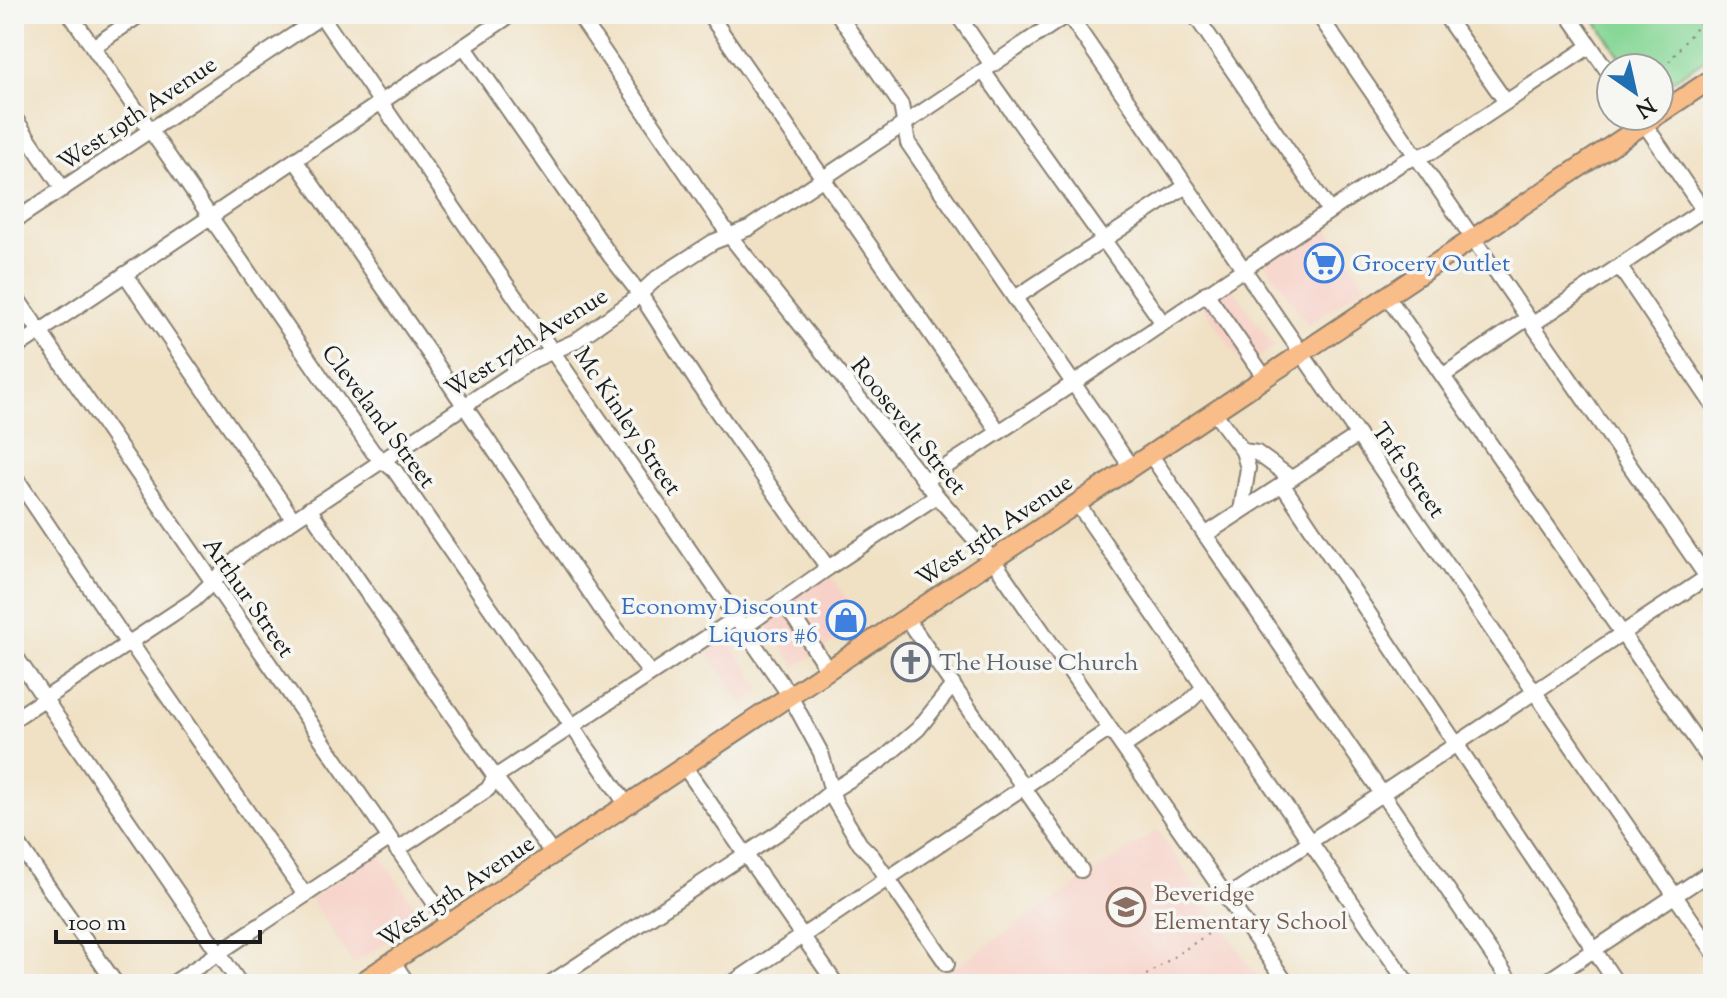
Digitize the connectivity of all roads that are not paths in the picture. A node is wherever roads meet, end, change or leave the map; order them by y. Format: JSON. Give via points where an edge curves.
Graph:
{"nodes":[{"id":1,"x":70,"y":14,"type":"edge"},
{"id":2,"x":141,"y":14,"type":"edge"},
{"id":3,"x":512,"y":14,"type":"edge"},
{"id":4,"x":578,"y":14,"type":"edge"},
{"id":5,"x":709,"y":14,"type":"edge"},
{"id":6,"x":838,"y":14,"type":"edge"},
{"id":7,"x":957,"y":14,"type":"edge"},
{"id":8,"x":1068,"y":14,"type":"edge"},
{"id":9,"x":1194,"y":14,"type":"edge"},
{"id":10,"x":1318,"y":14,"type":"edge"},
{"id":11,"x":1444,"y":14,"type":"edge"},
{"id":12,"x":1568,"y":14,"type":"edge"},
{"id":13,"x":322,"y":15,"type":"edge"},
{"id":14,"x":464,"y":46,"type":"junction"},
{"id":15,"x":1590,"y":46,"type":"junction"},
{"id":16,"x":93,"y":47,"type":"junction"},
{"id":17,"x":1595,"y":53,"type":"edge"},
{"id":18,"x":988,"y":68,"type":"junction"},
{"id":19,"x":1713,"y":78,"type":"edge"},
{"id":20,"x":1675,"y":101,"type":"edge"},
{"id":21,"x":381,"y":102,"type":"junction"},
{"id":22,"x":1506,"y":102,"type":"junction"},
{"id":23,"x":14,"y":117,"type":"edge"},
{"id":24,"x":904,"y":124,"type":"junction"},
{"id":25,"x":151,"y":130,"type":"junction"},
{"id":26,"x":1627,"y":132,"type":"edge"},
{"id":27,"x":1659,"y":132,"type":"edge"},
{"id":28,"x":1416,"y":157,"type":"junction"},
{"id":29,"x":295,"y":160,"type":"junction"},
{"id":30,"x":823,"y":178,"type":"junction"},
{"id":31,"x":1186,"y":186,"type":"junction"},
{"id":32,"x":63,"y":189,"type":"junction"},
{"id":33,"x":1708,"y":206,"type":"edge"},
{"id":34,"x":1329,"y":210,"type":"junction"},
{"id":35,"x":210,"y":217,"type":"junction"},
{"id":36,"x":14,"y":221,"type":"edge"},
{"id":37,"x":1713,"y":224,"type":"edge"},
{"id":38,"x":729,"y":235,"type":"junction"},
{"id":39,"x":1473,"y":238,"type":"junction"},
{"id":40,"x":1104,"y":240,"type":"junction"},
{"id":41,"x":1619,"y":266,"type":"junction"},
{"id":42,"x":1243,"y":268,"type":"junction"},
{"id":43,"x":125,"y":274,"type":"junction"},
{"id":44,"x":1206,"y":293,"type":"junction"},
{"id":45,"x":14,"y":294,"type":"edge"},
{"id":46,"x":640,"y":294,"type":"junction"},
{"id":47,"x":1387,"y":296,"type":"junction"},
{"id":48,"x":1015,"y":298,"type":"junction"},
{"id":49,"x":1530,"y":321,"type":"junction"},
{"id":50,"x":1163,"y":323,"type":"junction"},
{"id":51,"x":40,"y":331,"type":"junction"},
{"id":52,"x":14,"y":349,"type":"edge"},
{"id":53,"x":553,"y":351,"type":"junction"},
{"id":54,"x":1301,"y":353,"type":"junction"},
{"id":55,"x":1444,"y":375,"type":"junction"},
{"id":56,"x":1265,"y":378,"type":"junction"},
{"id":57,"x":1074,"y":383,"type":"junction"},
{"id":58,"x":1713,"y":405,"type":"edge"},
{"id":59,"x":463,"y":407,"type":"junction"},
{"id":60,"x":1214,"y":412,"type":"junction"},
{"id":61,"x":999,"y":432,"type":"junction"},
{"id":62,"x":1358,"y":435,"type":"junction"},
{"id":63,"x":1243,"y":451,"type":"junction"},
{"id":64,"x":1150,"y":454,"type":"junction"},
{"id":65,"x":382,"y":460,"type":"junction"},
{"id":66,"x":1131,"y":467,"type":"junction"},
{"id":67,"x":14,"y":475,"type":"edge"},
{"id":68,"x":924,"y":481,"type":"junction"},
{"id":69,"x":1286,"y":481,"type":"junction"},
{"id":70,"x":937,"y":496,"type":"junction"},
{"id":71,"x":1077,"y":503,"type":"junction"},
{"id":72,"x":309,"y":509,"type":"junction"},
{"id":73,"x":1241,"y":511,"type":"junction"},
{"id":74,"x":293,"y":519,"type":"junction"},
{"id":75,"x":1205,"y":535,"type":"junction"},
{"id":76,"x":993,"y":560,"type":"junction"},
{"id":77,"x":828,"y":568,"type":"junction"},
{"id":78,"x":1711,"y":579,"type":"edge"},
{"id":79,"x":212,"y":582,"type":"junction"},
{"id":80,"x":791,"y":613,"type":"dead end"},
{"id":81,"x":906,"y":618,"type":"junction"},
{"id":82,"x":739,"y":623,"type":"junction"},
{"id":83,"x":1623,"y":634,"type":"junction"},
{"id":84,"x":129,"y":643,"type":"junction"},
{"id":85,"x":14,"y":654,"type":"edge"},
{"id":86,"x":828,"y":670,"type":"junction"},
{"id":87,"x":650,"y":673,"type":"junction"},
{"id":88,"x":953,"y":685,"type":"junction"},
{"id":89,"x":1204,"y":687,"type":"junction"},
{"id":90,"x":1535,"y":693,"type":"junction"},
{"id":91,"x":790,"y":696,"type":"junction"},
{"id":92,"x":45,"y":699,"type":"junction"},
{"id":93,"x":14,"y":719,"type":"edge"},
{"id":94,"x":571,"y":726,"type":"junction"},
{"id":95,"x":1110,"y":729,"type":"junction"},
{"id":96,"x":1457,"y":745,"type":"junction"},
{"id":97,"x":1123,"y":747,"type":"junction"},
{"id":98,"x":1713,"y":764,"type":"edge"},
{"id":99,"x":684,"y":766,"type":"junction"},
{"id":100,"x":495,"y":777,"type":"junction"},
{"id":101,"x":1024,"y":786,"type":"junction"},
{"id":102,"x":833,"y":790,"type":"junction"},
{"id":103,"x":1382,"y":795,"type":"junction"},
{"id":104,"x":627,"y":805,"type":"junction"},
{"id":105,"x":14,"y":838,"type":"edge"},
{"id":106,"x":1310,"y":842,"type":"junction"},
{"id":107,"x":393,"y":844,"type":"junction"},
{"id":108,"x":553,"y":854,"type":"junction"},
{"id":109,"x":745,"y":854,"type":"junction"},
{"id":110,"x":1081,"y":870,"type":"dead end"},
{"id":111,"x":1713,"y":870,"type":"edge"},
{"id":112,"x":888,"y":878,"type":"junction"},
{"id":113,"x":305,"y":895,"type":"junction"},
{"id":114,"x":1675,"y":896,"type":"junction"},
{"id":115,"x":1227,"y":897,"type":"junction"},
{"id":116,"x":449,"y":924,"type":"junction"},
{"id":117,"x":802,"y":936,"type":"junction"},
{"id":118,"x":1594,"y":950,"type":"junction"},
{"id":119,"x":1713,"y":951,"type":"edge"},
{"id":120,"x":219,"y":953,"type":"junction"},
{"id":121,"x":393,"y":962,"type":"junction"},
{"id":122,"x":947,"y":964,"type":"dead end"},
{"id":123,"x":1279,"y":981,"type":"edge"},
{"id":124,"x":116,"y":984,"type":"edge"},
{"id":125,"x":172,"y":984,"type":"edge"},
{"id":126,"x":240,"y":984,"type":"edge"},
{"id":127,"x":359,"y":984,"type":"edge"},
{"id":128,"x":408,"y":984,"type":"edge"},
{"id":129,"x":549,"y":984,"type":"edge"},
{"id":130,"x":731,"y":984,"type":"edge"},
{"id":131,"x":836,"y":984,"type":"edge"},
{"id":132,"x":1408,"y":984,"type":"edge"},
{"id":133,"x":1512,"y":984,"type":"edge"},
{"id":134,"x":1543,"y":984,"type":"edge"},
{"id":135,"x":1617,"y":984,"type":"edge"}],
"edges":[{"from":1,"to":16,"type":"street","name":"Cleveland Street"},
{"from":2,"to":16,"type":"street"},
{"from":3,"to":14,"type":"street"},
{"from":4,"to":38,"type":"street","name":"Roosevelt Street"},
{"from":5,"to":30,"type":"street"},
{"from":6,"to":24,"type":"street","via":[[901,105]]},
{"from":7,"to":18,"type":"street"},
{"from":8,"to":18,"type":"street","name":"West 17th Avenue"},
{"from":8,"to":31,"type":"street","name":"Taft Street"},
{"from":9,"to":34,"type":"street"},
{"from":10,"to":28,"type":"street"},
{"from":11,"to":22,"type":"street"},
{"from":12,"to":15,"type":"street"},
{"from":13,"to":21,"type":"street","name":"Mc Kinley Street"},
{"from":13,"to":25,"type":"street","name":"West 19th Avenue"},
{"from":14,"to":21,"type":"street"},
{"from":14,"to":46,"type":"street"},
{"from":15,"to":17,"type":"street"},
{"from":15,"to":22,"type":"street"},
{"from":16,"to":25,"type":"street","name":"Cleveland Street"},
{"from":18,"to":24,"type":"street","name":"West 17th Avenue"},
{"from":18,"to":40,"type":"street"},
{"from":19,"to":20,"type":"main road","name":"West 15th Avenue"},
{"from":21,"to":29,"type":"street"},
{"from":21,"to":53,"type":"street","name":"Mc Kinley Street"},
{"from":22,"to":28,"type":"street"},
{"from":23,"to":32,"type":"street"},
{"from":24,"to":30,"type":"street","name":"West 17th Avenue"},
{"from":24,"to":48,"type":"street","via":[[908,143]]},
{"from":25,"to":32,"type":"street","name":"West 19th Avenue"},
{"from":25,"to":35,"type":"street","name":"Cleveland Street"},
{"from":26,"to":39,"type":"main road","name":"West 15th Avenue"},
{"from":27,"to":33,"type":"street"},
{"from":28,"to":34,"type":"street"},
{"from":28,"to":39,"type":"street"},
{"from":29,"to":35,"type":"street"},
{"from":29,"to":59,"type":"street"},
{"from":30,"to":38,"type":"street","name":"West 17th Avenue","via":[[749,228]]},
{"from":30,"to":61,"type":"street"},
{"from":31,"to":40,"type":"street"},
{"from":31,"to":42,"type":"street","name":"Taft Street"},
{"from":32,"to":36,"type":"street","name":"West 19th Avenue"},
{"from":33,"to":37,"type":"street"},
{"from":33,"to":41,"type":"street"},
{"from":34,"to":42,"type":"street"},
{"from":35,"to":43,"type":"street"},
{"from":35,"to":65,"type":"street","name":"Cleveland Street"},
{"from":38,"to":46,"type":"street","name":"West 17th Avenue"},
{"from":38,"to":68,"type":"street","name":"Roosevelt Street"},
{"from":39,"to":47,"type":"main road","name":"West 15th Avenue"},
{"from":39,"to":49,"type":"street"},
{"from":40,"to":48,"type":"street"},
{"from":40,"to":50,"type":"street"},
{"from":41,"to":49,"type":"street"},
{"from":41,"to":58,"type":"street"},
{"from":42,"to":44,"type":"street"},
{"from":42,"to":54,"type":"street","name":"Taft Street"},
{"from":43,"to":51,"type":"street"},
{"from":43,"to":74,"type":"street"},
{"from":44,"to":50,"type":"street"},
{"from":44,"to":56,"type":"street"},
{"from":45,"to":51,"type":"street","name":"Arthur Street"},
{"from":46,"to":53,"type":"street","name":"West 17th Avenue"},
{"from":46,"to":77,"type":"street"},
{"from":47,"to":54,"type":"main road","name":"West 15th Avenue"},
{"from":47,"to":55,"type":"street"},
{"from":48,"to":57,"type":"street"},
{"from":49,"to":55,"type":"street"},
{"from":49,"to":78,"type":"street"},
{"from":50,"to":57,"type":"street"},
{"from":51,"to":52,"type":"street"},
{"from":51,"to":79,"type":"street","name":"Arthur Street"},
{"from":53,"to":59,"type":"street","name":"West 17th Avenue"},
{"from":53,"to":82,"type":"street","name":"Mc Kinley Street"},
{"from":54,"to":56,"type":"main road","name":"West 15th Avenue"},
{"from":54,"to":62,"type":"street","name":"Taft Street"},
{"from":55,"to":83,"type":"street"},
{"from":56,"to":60,"type":"main road","name":"West 15th Avenue"},
{"from":57,"to":61,"type":"street"},
{"from":57,"to":66,"type":"street"},
{"from":59,"to":65,"type":"street","name":"West 17th Avenue"},
{"from":59,"to":87,"type":"street"},
{"from":60,"to":63,"type":"street"},
{"from":60,"to":64,"type":"main road","name":"West 15th Avenue"},
{"from":61,"to":68,"type":"street"},
{"from":62,"to":69,"type":"street"},
{"from":62,"to":90,"type":"street","name":"Taft Street"},
{"from":63,"to":69,"type":"street","via":[[1257,453]]},
{"from":63,"to":73,"type":"street","via":[[1248,468]]},
{"from":64,"to":66,"type":"main road","name":"West 15th Avenue"},
{"from":64,"to":75,"type":"street"},
{"from":65,"to":72,"type":"street","name":"West 17th Avenue"},
{"from":65,"to":94,"type":"street","name":"Cleveland Street","via":[[395,471]]},
{"from":66,"to":71,"type":"main road","name":"West 15th Avenue"},
{"from":67,"to":84,"type":"street"},
{"from":68,"to":70,"type":"street","name":"Roosevelt Street"},
{"from":69,"to":73,"type":"street"},
{"from":69,"to":96,"type":"street"},
{"from":70,"to":76,"type":"street","name":"Roosevelt Street"},
{"from":70,"to":77,"type":"street"},
{"from":71,"to":76,"type":"main road","name":"West 15th Avenue"},
{"from":71,"to":89,"type":"street"},
{"from":72,"to":74,"type":"street","name":"West 17th Avenue"},
{"from":72,"to":100,"type":"street"},
{"from":73,"to":75,"type":"street"},
{"from":74,"to":79,"type":"street","name":"West 17th Avenue"},
{"from":75,"to":103,"type":"street"},
{"from":76,"to":81,"type":"main road","name":"West 15th Avenue"},
{"from":76,"to":95,"type":"street","name":"Roosevelt Street"},
{"from":77,"to":82,"type":"street"},
{"from":78,"to":83,"type":"street"},
{"from":79,"to":84,"type":"street","name":"West 17th Avenue"},
{"from":79,"to":107,"type":"street","name":"Arthur Street"},
{"from":80,"to":86,"type":"street"},
{"from":81,"to":86,"type":"main road","name":"West 15th Avenue"},
{"from":81,"to":88,"type":"street"},
{"from":82,"to":87,"type":"street"},
{"from":82,"to":91,"type":"street","name":"Mc Kinley Street"},
{"from":83,"to":90,"type":"street"},
{"from":83,"to":98,"type":"street"},
{"from":84,"to":92,"type":"street","name":"West 17th Avenue"},
{"from":84,"to":113,"type":"street"},
{"from":85,"to":92,"type":"street"},
{"from":86,"to":91,"type":"main road","name":"West 15th Avenue"},
{"from":87,"to":94,"type":"street"},
{"from":88,"to":101,"type":"street"},
{"from":88,"to":102,"type":"street","via":[[902,744]]},
{"from":89,"to":97,"type":"street"},
{"from":89,"to":106,"type":"street"},
{"from":90,"to":96,"type":"street"},
{"from":90,"to":114,"type":"street","name":"Taft Street"},
{"from":91,"to":99,"type":"main road","name":"West 15th Avenue"},
{"from":91,"to":102,"type":"street","name":"Mc Kinley Street","via":[[821,753]]},
{"from":92,"to":93,"type":"street","name":"West 17th Avenue"},
{"from":92,"to":120,"type":"street"},
{"from":94,"to":100,"type":"street"},
{"from":94,"to":104,"type":"street","name":"Cleveland Street"},
{"from":95,"to":97,"type":"street","name":"Roosevelt Street"},
{"from":95,"to":101,"type":"street"},
{"from":96,"to":103,"type":"street"},
{"from":96,"to":118,"type":"street"},
{"from":97,"to":115,"type":"street","name":"Roosevelt Street"},
{"from":99,"to":104,"type":"main road","name":"West 15th Avenue"},
{"from":99,"to":109,"type":"street"},
{"from":100,"to":107,"type":"street","via":[[488,789]]},
{"from":100,"to":108,"type":"street"},
{"from":101,"to":110,"type":"street"},
{"from":101,"to":112,"type":"street"},
{"from":102,"to":109,"type":"street"},
{"from":102,"to":112,"type":"street","name":"Mc Kinley Street","via":[[860,844]]},
{"from":103,"to":106,"type":"street"},
{"from":103,"to":133,"type":"street"},
{"from":104,"to":108,"type":"main road","name":"West 15th Avenue"},
{"from":105,"to":124,"type":"street"},
{"from":106,"to":115,"type":"street"},
{"from":106,"to":132,"type":"street"},
{"from":107,"to":113,"type":"street"},
{"from":107,"to":116,"type":"street","name":"Arthur Street"},
{"from":108,"to":116,"type":"main road","name":"West 15th Avenue"},
{"from":109,"to":117,"type":"street"},
{"from":109,"to":129,"type":"street"},
{"from":111,"to":114,"type":"street"},
{"from":112,"to":117,"type":"street"},
{"from":112,"to":122,"type":"street","name":"Mc Kinley Street"},
{"from":113,"to":120,"type":"street"},
{"from":114,"to":118,"type":"street"},
{"from":114,"to":119,"type":"street","name":"Taft Street"},
{"from":115,"to":123,"type":"street","name":"Roosevelt Street"},
{"from":116,"to":121,"type":"main road","name":"West 15th Avenue"},
{"from":117,"to":130,"type":"street"},
{"from":117,"to":131,"type":"street"},
{"from":118,"to":134,"type":"street"},
{"from":118,"to":135,"type":"street"},
{"from":120,"to":125,"type":"street"},
{"from":120,"to":126,"type":"street"},
{"from":121,"to":127,"type":"main road","name":"West 15th Avenue"},
{"from":121,"to":128,"type":"street"}]}
